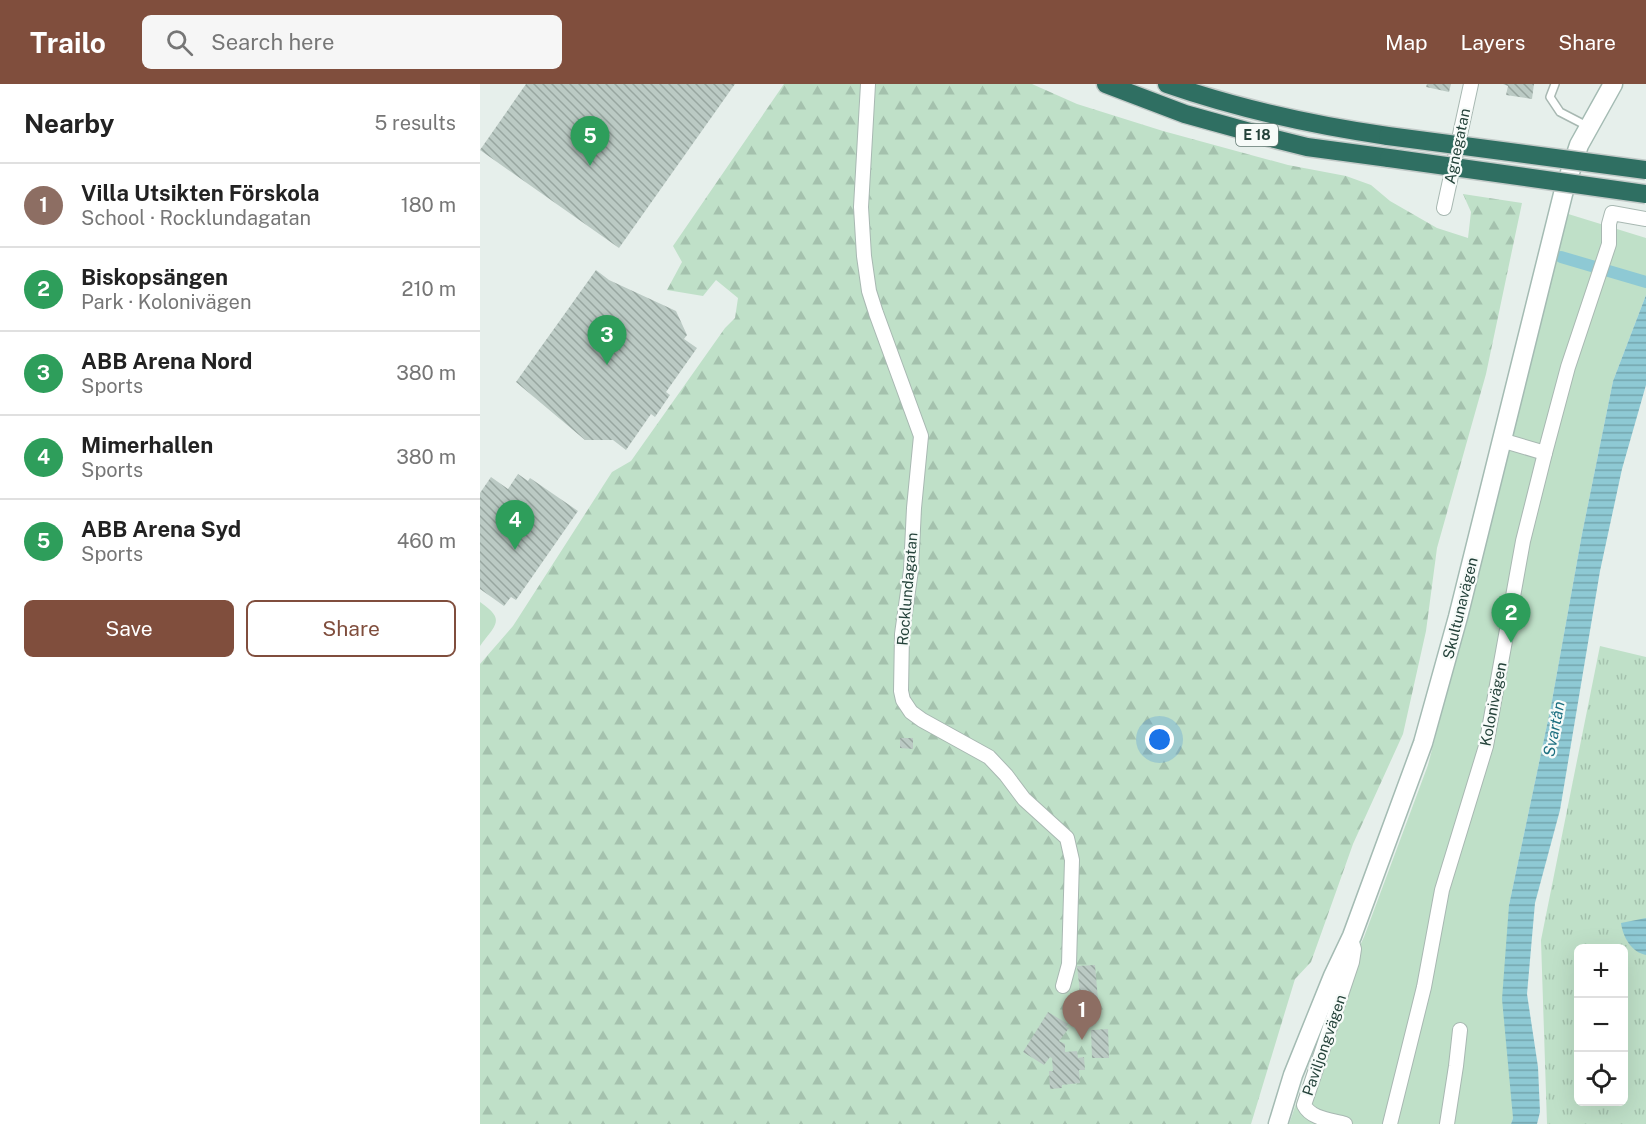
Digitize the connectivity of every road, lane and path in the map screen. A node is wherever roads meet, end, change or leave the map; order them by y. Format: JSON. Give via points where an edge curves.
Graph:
{"nodes":[{"id":1,"x":868,"y":84,"type":"edge"},
{"id":2,"x":1106,"y":84,"type":"edge"},
{"id":3,"x":1167,"y":84,"type":"edge"},
{"id":4,"x":1471,"y":84,"type":"edge"},
{"id":5,"x":1555,"y":84,"type":"edge"},
{"id":6,"x":1614,"y":84,"type":"edge"},
{"id":7,"x":1589,"y":127,"type":"junction"},
{"id":8,"x":1646,"y":170,"type":"edge"},
{"id":9,"x":1646,"y":194,"type":"edge"},
{"id":10,"x":1444,"y":208,"type":"dead end"},
{"id":11,"x":1646,"y":219,"type":"edge"},
{"id":12,"x":1501,"y":440,"type":"junction"},
{"id":13,"x":1545,"y":453,"type":"junction"},
{"id":14,"x":1351,"y":939,"type":"junction"},
{"id":15,"x":1063,"y":986,"type":"dead end"},
{"id":16,"x":1460,"y":1030,"type":"dead end"},
{"id":17,"x":1278,"y":1124,"type":"edge"},
{"id":18,"x":1345,"y":1124,"type":"edge"},
{"id":19,"x":1390,"y":1124,"type":"edge"},
{"id":20,"x":1446,"y":1124,"type":"edge"}],
"edges":[{"from":1,"to":15,"type":"street","name":"Rocklundagatan","via":[[861,207],[869,291],[921,436],[902,634],[901,691],[911,712],[989,757],[1024,800],[1067,838],[1072,860],[1069,964]]},
{"from":2,"to":9,"type":"highway","number":"E 18","bridge":true,"via":[[1185,114],[1307,147]]},
{"from":3,"to":8,"type":"highway","number":"E 18","bridge":true,"via":[[1281,118]]},
{"from":4,"to":10,"type":"street","name":"Agnegatan"},
{"from":5,"to":7,"type":"lane","via":[[1550,97],[1560,112]]},
{"from":6,"to":7,"type":"street","name":"Skultunavägen"},
{"from":7,"to":12,"type":"street","name":"Skultunavägen","via":[[1563,194]]},
{"from":11,"to":13,"type":"street","name":"Kolonivägen","via":[[1612,213],[1610,244],[1568,367]]},
{"from":12,"to":13,"type":"street"},
{"from":12,"to":14,"type":"street","name":"Skultunavägen","via":[[1423,743]]},
{"from":13,"to":19,"type":"street","name":"Kolonivägen","via":[[1523,541],[1486,746],[1442,890],[1424,987]]},
{"from":14,"to":17,"type":"street","name":"Skultunavägen","via":[[1293,1075]]},
{"from":14,"to":18,"type":"street","name":"Paviljongvägen","via":[[1352,962],[1304,1105],[1316,1117]]},
{"from":16,"to":20,"type":"street"}]}
